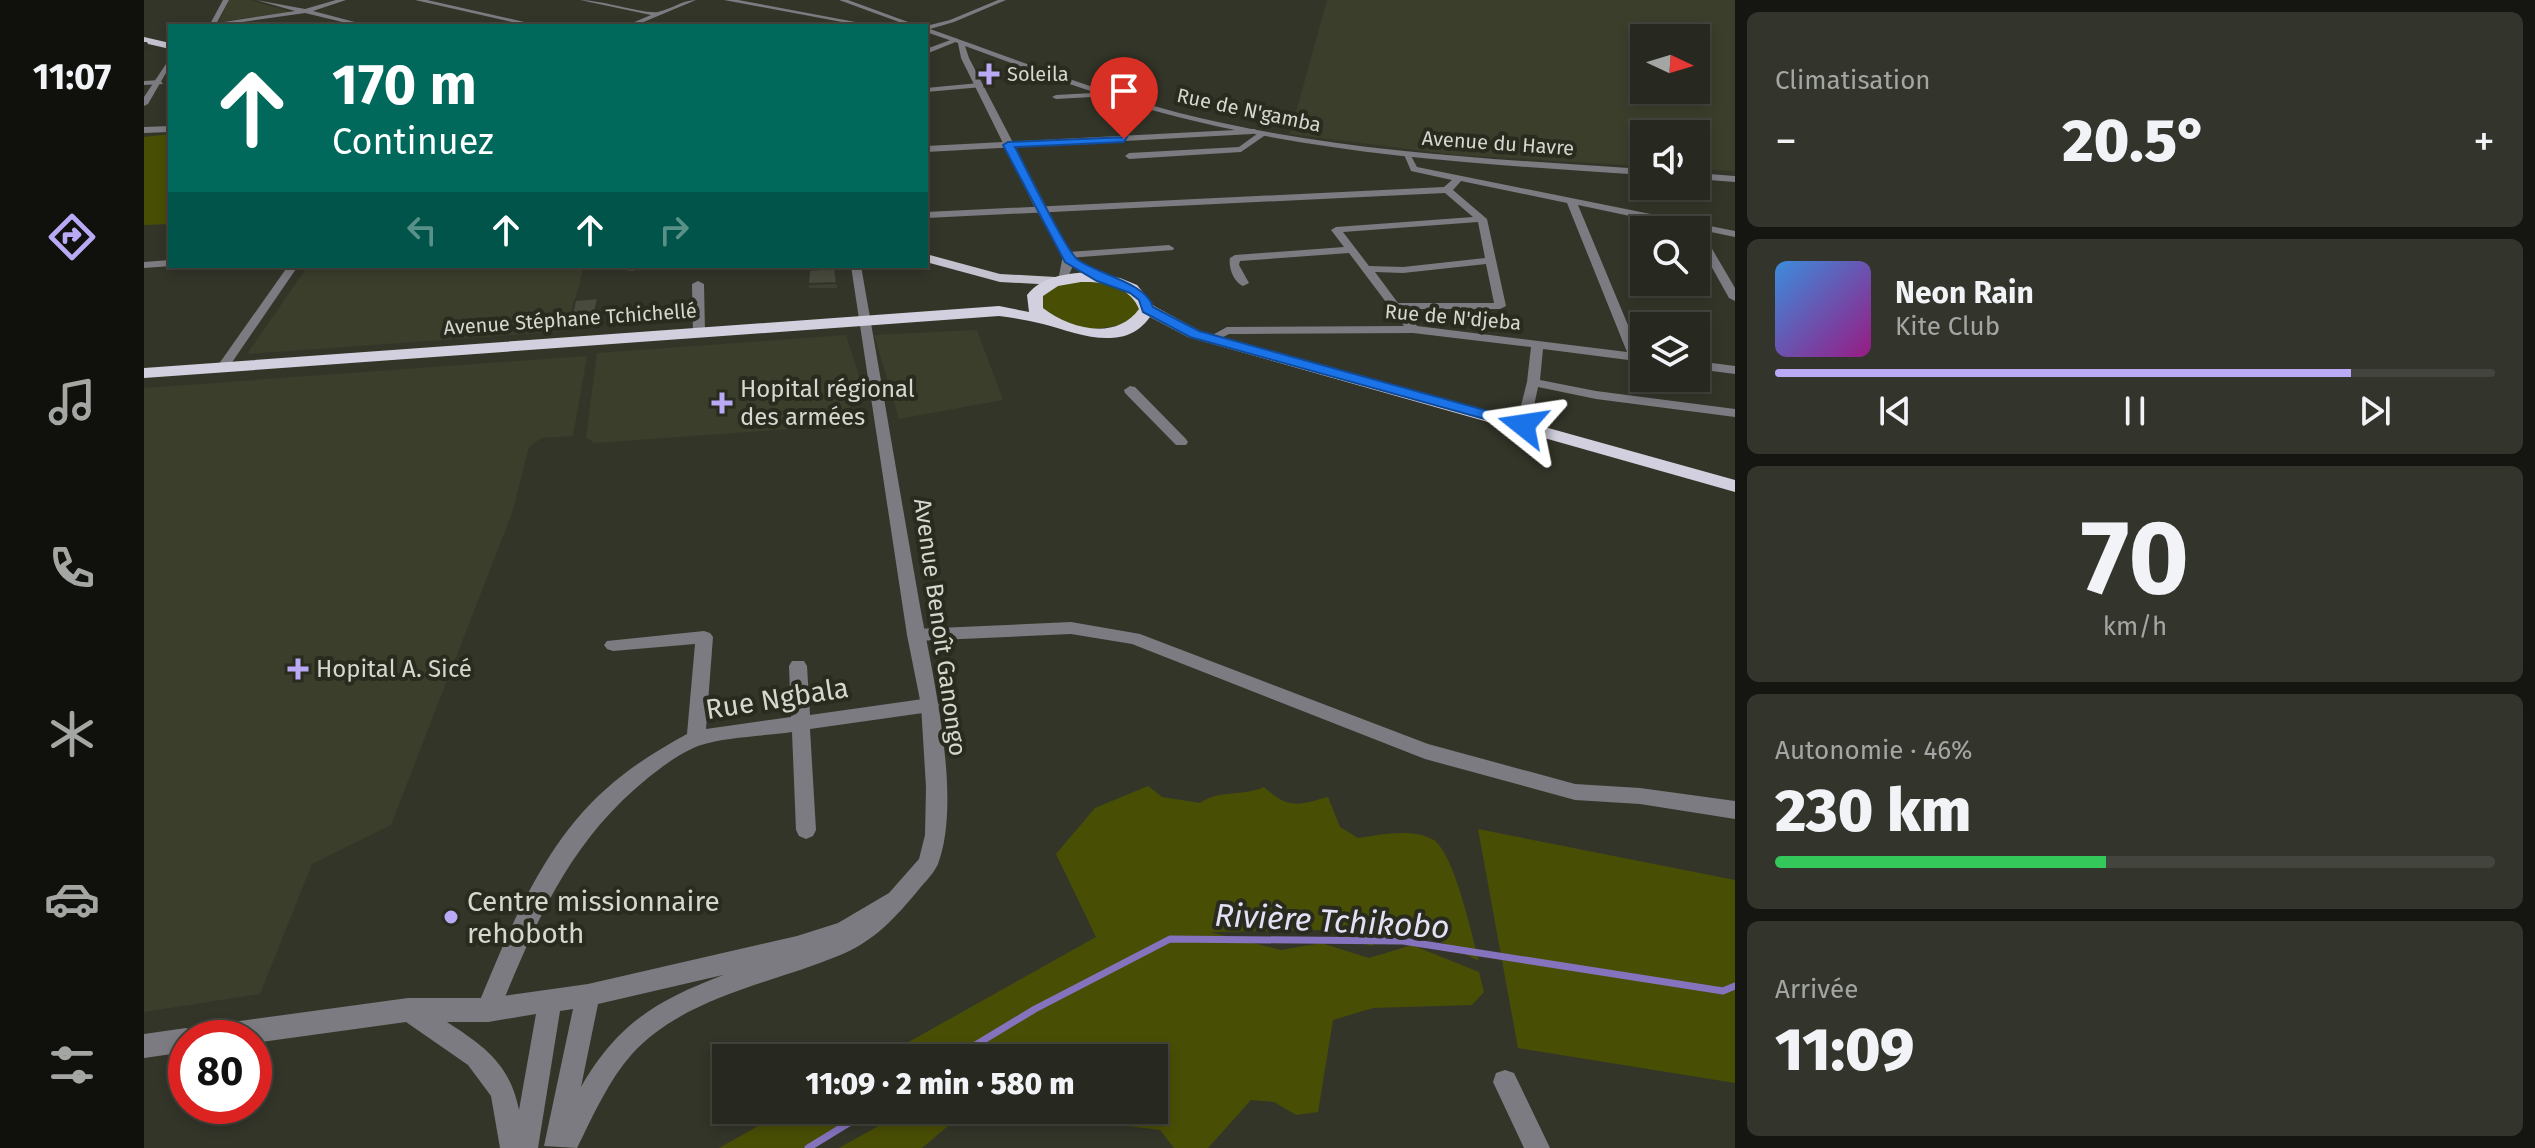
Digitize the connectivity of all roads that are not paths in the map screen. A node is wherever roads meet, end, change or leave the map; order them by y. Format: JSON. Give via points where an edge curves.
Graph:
{"nodes":[{"id":1,"x":226,"y":0,"type":"edge"},
{"id":2,"x":259,"y":0,"type":"edge"},
{"id":3,"x":343,"y":0,"type":"edge"},
{"id":4,"x":418,"y":0,"type":"edge"},
{"id":5,"x":583,"y":0,"type":"edge"},
{"id":6,"x":693,"y":0,"type":"edge"},
{"id":7,"x":727,"y":0,"type":"edge"},
{"id":8,"x":842,"y":0,"type":"edge"},
{"id":9,"x":1003,"y":0,"type":"edge"},
{"id":10,"x":306,"y":11,"type":"junction"},
{"id":11,"x":318,"y":14,"type":"junction"},
{"id":12,"x":657,"y":14,"type":"junction"},
{"id":13,"x":285,"y":15,"type":"junction"},
{"id":14,"x":212,"y":24,"type":"edge"},
{"id":15,"x":218,"y":24,"type":"edge"},
{"id":16,"x":359,"y":24,"type":"edge"},
{"id":17,"x":530,"y":24,"type":"edge"},
{"id":18,"x":633,"y":24,"type":"edge"},
{"id":19,"x":863,"y":24,"type":"edge"},
{"id":20,"x":910,"y":24,"type":"edge"},
{"id":21,"x":928,"y":28,"type":"edge"},
{"id":22,"x":928,"y":30,"type":"edge"},
{"id":23,"x":144,"y":40,"type":"edge"},
{"id":24,"x":959,"y":41,"type":"junction"},
{"id":25,"x":167,"y":44,"type":"edge"},
{"id":26,"x":928,"y":51,"type":"edge"},
{"id":27,"x":164,"y":77,"type":"edge"},
{"id":28,"x":144,"y":83,"type":"edge"},
{"id":29,"x":979,"y":85,"type":"junction"},
{"id":30,"x":928,"y":90,"type":"edge"},
{"id":31,"x":1109,"y":94,"type":"junction"},
{"id":32,"x":1056,"y":97,"type":"dead end"},
{"id":33,"x":144,"y":104,"type":"edge"},
{"id":34,"x":168,"y":129,"type":"edge"},
{"id":35,"x":144,"y":130,"type":"edge"},
{"id":36,"x":1257,"y":132,"type":"junction"},
{"id":37,"x":1008,"y":145,"type":"junction"},
{"id":38,"x":1350,"y":147,"type":"joint"},
{"id":39,"x":928,"y":149,"type":"edge"},
{"id":40,"x":1406,"y":154,"type":"junction"},
{"id":41,"x":1129,"y":156,"type":"dead end"},
{"id":42,"x":1630,"y":171,"type":"edge"},
{"id":43,"x":1710,"y":177,"type":"edge"},
{"id":44,"x":1459,"y":178,"type":"junction"},
{"id":45,"x":1735,"y":179,"type":"edge"},
{"id":46,"x":1447,"y":190,"type":"junction"},
{"id":47,"x":1571,"y":200,"type":"junction"},
{"id":48,"x":1040,"y":208,"type":"junction"},
{"id":49,"x":928,"y":215,"type":"edge"},
{"id":50,"x":1649,"y":216,"type":"edge"},
{"id":51,"x":1482,"y":219,"type":"junction"},
{"id":52,"x":1710,"y":229,"type":"edge"},
{"id":53,"x":1735,"y":234,"type":"edge"},
{"id":54,"x":1169,"y":248,"type":"dead end"},
{"id":55,"x":1351,"y":250,"type":"junction"},
{"id":56,"x":1710,"y":255,"type":"edge"},
{"id":57,"x":1069,"y":257,"type":"junction"},
{"id":58,"x":928,"y":259,"type":"edge"},
{"id":59,"x":1492,"y":260,"type":"junction"},
{"id":60,"x":168,"y":263,"type":"edge"},
{"id":61,"x":144,"y":265,"type":"edge"},
{"id":62,"x":292,"y":268,"type":"edge"},
{"id":63,"x":856,"y":268,"type":"edge"},
{"id":64,"x":1368,"y":269,"type":"junction"},
{"id":65,"x":1000,"y":278,"type":"junction"},
{"id":66,"x":1101,"y":278,"type":"junction"},
{"id":67,"x":1059,"y":280,"type":"junction"},
{"id":68,"x":1243,"y":283,"type":"dead end"},
{"id":69,"x":698,"y":284,"type":"dead end"},
{"id":70,"x":1034,"y":298,"type":"junction"},
{"id":71,"x":1735,"y":298,"type":"edge"},
{"id":72,"x":1396,"y":306,"type":"junction"},
{"id":73,"x":1147,"y":309,"type":"junction"},
{"id":74,"x":999,"y":311,"type":"junction"},
{"id":75,"x":1043,"y":319,"type":"junction"},
{"id":76,"x":863,"y":320,"type":"junction"},
{"id":77,"x":1413,"y":329,"type":"junction"},
{"id":78,"x":1115,"y":331,"type":"junction"},
{"id":79,"x":699,"y":332,"type":"junction"},
{"id":80,"x":1630,"y":336,"type":"edge"},
{"id":81,"x":1203,"y":337,"type":"junction"},
{"id":82,"x":1537,"y":345,"type":"junction"},
{"id":83,"x":1630,"y":356,"type":"edge"},
{"id":84,"x":1710,"y":367,"type":"edge"},
{"id":85,"x":222,"y":368,"type":"junction"},
{"id":86,"x":1735,"y":370,"type":"edge"},
{"id":87,"x":144,"y":373,"type":"edge"},
{"id":88,"x":1533,"y":382,"type":"junction"},
{"id":89,"x":1130,"y":390,"type":"dead end"},
{"id":90,"x":1735,"y":413,"type":"edge"},
{"id":91,"x":1523,"y":425,"type":"junction"},
{"id":92,"x":1181,"y":442,"type":"dead end"},
{"id":93,"x":1735,"y":486,"type":"edge"},
{"id":94,"x":916,"y":635,"type":"junction"},
{"id":95,"x":613,"y":645,"type":"dead end"},
{"id":96,"x":798,"y":666,"type":"dead end"},
{"id":97,"x":930,"y":705,"type":"junction"},
{"id":98,"x":799,"y":723,"type":"junction"},
{"id":99,"x":696,"y":738,"type":"junction"},
{"id":100,"x":1735,"y":810,"type":"edge"},
{"id":101,"x":806,"y":830,"type":"dead end"},
{"id":102,"x":897,"y":900,"type":"junction"},
{"id":103,"x":588,"y":995,"type":"junction"},
{"id":104,"x":550,"y":1001,"type":"junction"},
{"id":105,"x":408,"y":1010,"type":"junction"},
{"id":106,"x":488,"y":1010,"type":"junction"},
{"id":107,"x":272,"y":1029,"type":"edge"},
{"id":108,"x":168,"y":1043,"type":"edge"},
{"id":109,"x":144,"y":1046,"type":"edge"},
{"id":110,"x":1505,"y":1082,"type":"dead end"},
{"id":111,"x":513,"y":1148,"type":"edge"},
{"id":112,"x":525,"y":1148,"type":"edge"},
{"id":113,"x":560,"y":1148,"type":"edge"},
{"id":114,"x":1537,"y":1148,"type":"edge"}],
"edges":[{"from":1,"to":14,"type":"street"},
{"from":2,"to":10,"type":"street"},
{"from":3,"to":10,"type":"street"},
{"from":4,"to":17,"type":"street"},
{"from":5,"to":12,"type":"street"},
{"from":6,"to":12,"type":"street"},
{"from":7,"to":19,"type":"street"},
{"from":8,"to":20,"type":"street"},
{"from":9,"to":21,"type":"street"},
{"from":10,"to":11,"type":"street"},
{"from":10,"to":13,"type":"street"},
{"from":11,"to":13,"type":"street"},
{"from":11,"to":16,"type":"street"},
{"from":12,"to":18,"type":"street"},
{"from":13,"to":15,"type":"street"},
{"from":22,"to":24,"type":"street","name":"Rue de N'gamba"},
{"from":23,"to":25,"type":"main road"},
{"from":24,"to":26,"type":"street"},
{"from":24,"to":29,"type":"street"},
{"from":24,"to":31,"type":"street","name":"Rue de N'gamba"},
{"from":27,"to":28,"type":"street"},
{"from":27,"to":33,"type":"street"},
{"from":29,"to":30,"type":"street"},
{"from":29,"to":37,"type":"street"},
{"from":31,"to":32,"type":"street"},
{"from":31,"to":36,"type":"street","name":"Rue de N'gamba"},
{"from":34,"to":35,"type":"street"},
{"from":36,"to":37,"type":"street"},
{"from":36,"to":38,"type":"street","name":"Rue de N'gamba"},
{"from":36,"to":41,"type":"street","via":[[1241,149]]},
{"from":37,"to":39,"type":"street"},
{"from":37,"to":48,"type":"street"},
{"from":38,"to":40,"type":"street","name":"Avenue du Havre"},
{"from":40,"to":42,"type":"street","name":"Avenue du Havre"},
{"from":40,"to":44,"type":"street","via":[[1414,169]]},
{"from":43,"to":45,"type":"street"},
{"from":44,"to":46,"type":"street"},
{"from":44,"to":47,"type":"street"},
{"from":46,"to":48,"type":"street"},
{"from":46,"to":51,"type":"street"},
{"from":47,"to":50,"type":"street"},
{"from":47,"to":80,"type":"street"},
{"from":48,"to":49,"type":"street"},
{"from":48,"to":57,"type":"street"},
{"from":51,"to":55,"type":"street","via":[[1336,230]]},
{"from":51,"to":59,"type":"street"},
{"from":52,"to":53,"type":"street"},
{"from":54,"to":57,"type":"street"},
{"from":55,"to":64,"type":"street"},
{"from":55,"to":68,"type":"street","via":[[1235,258]]},
{"from":56,"to":71,"type":"street"},
{"from":57,"to":66,"type":"street"},
{"from":57,"to":67,"type":"street"},
{"from":58,"to":65,"type":"main road"},
{"from":59,"to":64,"type":"street"},
{"from":59,"to":72,"type":"street","via":[[1500,306]]},
{"from":60,"to":61,"type":"street"},
{"from":62,"to":85,"type":"street"},
{"from":63,"to":76,"type":"street","name":"Avenue Benoît Ganongo"},
{"from":64,"to":72,"type":"street"},
{"from":65,"to":67,"type":"main road"},
{"from":65,"to":70,"type":"main road"},
{"from":66,"to":67,"type":"highway"},
{"from":66,"to":73,"type":"highway","via":[[1135,290]]},
{"from":67,"to":70,"type":"highway","name":"Avenue Stéphane Tchichellé"},
{"from":69,"to":79,"type":"street"},
{"from":70,"to":74,"type":"highway","name":"Avenue Stéphane Tchichellé"},
{"from":70,"to":75,"type":"highway"},
{"from":72,"to":77,"type":"street"},
{"from":73,"to":78,"type":"highway","via":[[1143,319]]},
{"from":73,"to":81,"type":"highway"},
{"from":74,"to":75,"type":"highway","name":"Avenue Stéphane Tchichellé"},
{"from":74,"to":76,"type":"highway","name":"Avenue Stéphane Tchichellé"},
{"from":75,"to":78,"type":"highway","name":"Avenue Stéphane Tchichellé","via":[[1076,331]]},
{"from":76,"to":79,"type":"highway","name":"Avenue Stéphane Tchichellé"},
{"from":76,"to":94,"type":"street","name":"Avenue Benoît Ganongo"},
{"from":77,"to":81,"type":"street","name":"Rue de N'djeba","via":[[1245,330]]},
{"from":77,"to":82,"type":"street","name":"Rue de N'djeba"},
{"from":78,"to":81,"type":"highway","name":"Avenue Stéphane Tchichellé"},
{"from":79,"to":85,"type":"highway","name":"Avenue Stéphane Tchichellé"},
{"from":81,"to":91,"type":"highway"},
{"from":82,"to":83,"type":"street","name":"Rue de N'djeba"},
{"from":82,"to":88,"type":"street"},
{"from":84,"to":86,"type":"street"},
{"from":85,"to":87,"type":"highway","name":"Avenue Stéphane Tchichellé"},
{"from":88,"to":90,"type":"street"},
{"from":88,"to":91,"type":"street"},
{"from":89,"to":92,"type":"street"},
{"from":91,"to":93,"type":"highway"},
{"from":94,"to":97,"type":"street","name":"Avenue Benoît Ganongo"},
{"from":94,"to":100,"type":"street","via":[[1071,628],[1134,638],[1425,751],[1575,792]]},
{"from":95,"to":99,"type":"street","via":[[704,637]]},
{"from":96,"to":98,"type":"street"},
{"from":97,"to":98,"type":"street","name":"Rue Ngbala"},
{"from":97,"to":102,"type":"street","name":"Avenue Benoît Ganongo","via":[[935,835],[928,863]]},
{"from":98,"to":99,"type":"street","name":"Rue Ngbala"},
{"from":98,"to":101,"type":"street"},
{"from":99,"to":106,"type":"street","name":"Rue Ngbala","via":[[611,796],[573,840],[534,904]]},
{"from":102,"to":103,"type":"street","name":"Avenue Benoît Ganongo","via":[[844,932],[797,947]]},
{"from":102,"to":113,"type":"street","via":[[871,929],[838,947],[705,992],[662,1015],[628,1041]]},
{"from":103,"to":104,"type":"street","name":"Avenue Benoît Ganongo"},
{"from":103,"to":113,"type":"street"},
{"from":104,"to":106,"type":"street","name":"Avenue Benoît Ganongo"},
{"from":104,"to":112,"type":"street"},
{"from":105,"to":106,"type":"street","name":"Avenue Benoît Ganongo"},
{"from":105,"to":107,"type":"street","name":"Avenue Benoît Ganongo"},
{"from":105,"to":111,"type":"street","via":[[477,1056],[503,1091]]},
{"from":108,"to":109,"type":"street"},
{"from":110,"to":114,"type":"street"}]}
